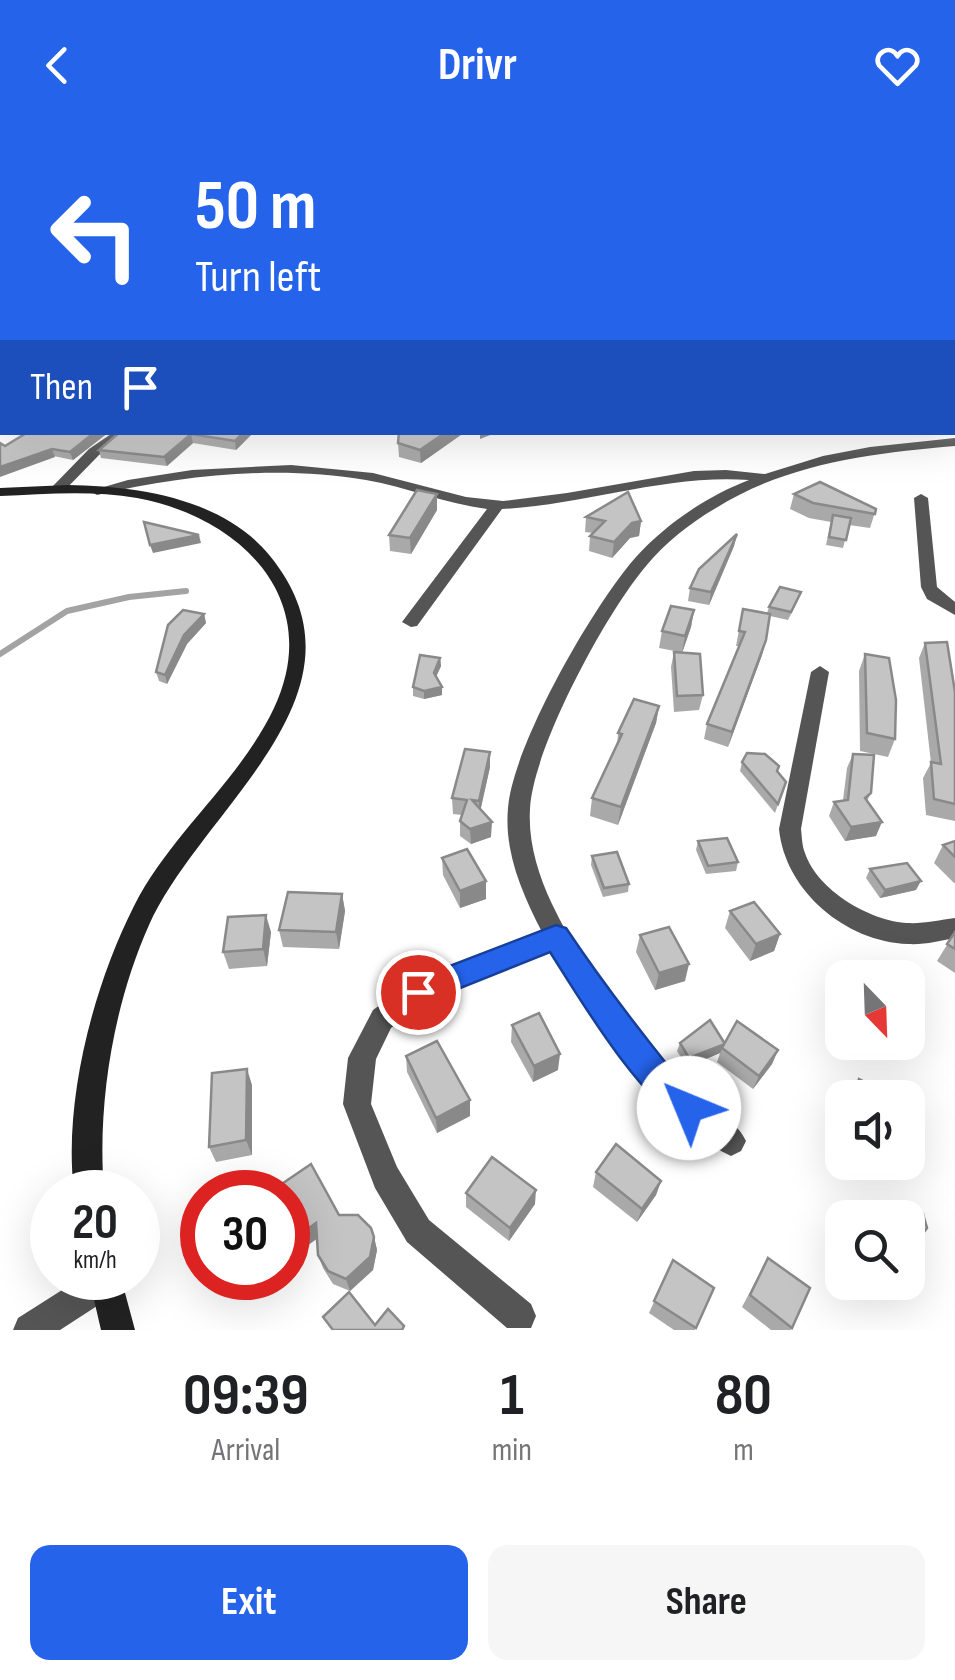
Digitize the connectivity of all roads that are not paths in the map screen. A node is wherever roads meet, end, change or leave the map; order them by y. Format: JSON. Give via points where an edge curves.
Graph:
{"nodes":[{"id":1,"x":118,"y":435,"type":"edge"},
{"id":2,"x":955,"y":442,"type":"edge"},
{"id":3,"x":766,"y":477,"type":"junction"},
{"id":4,"x":57,"y":490,"type":"junction"},
{"id":5,"x":97,"y":490,"type":"junction"},
{"id":6,"x":0,"y":492,"type":"edge"},
{"id":7,"x":922,"y":498,"type":"dead end"},
{"id":8,"x":496,"y":504,"type":"junction"},
{"id":9,"x":949,"y":612,"type":"edge"},
{"id":10,"x":411,"y":622,"type":"dead end"},
{"id":11,"x":820,"y":672,"type":"dead end"},
{"id":12,"x":955,"y":928,"type":"edge"},
{"id":13,"x":556,"y":937,"type":"junction"},
{"id":14,"x":731,"y":1142,"type":"dead end"},
{"id":15,"x":85,"y":1170,"type":"edge"},
{"id":16,"x":74,"y":1300,"type":"edge"},
{"id":17,"x":110,"y":1300,"type":"edge"},
{"id":18,"x":519,"y":1316,"type":"dead end"},
{"id":19,"x":30,"y":1330,"type":"edge"},
{"id":20,"x":118,"y":1330,"type":"edge"}],
"edges":[{"from":1,"to":4,"type":"street"},
{"from":2,"to":3,"type":"street","via":[[858,452]]},
{"from":3,"to":8,"type":"street","via":[[705,473]]},
{"from":3,"to":13,"type":"street","via":[[694,514],[643,559],[550,712],[519,800],[522,856]]},
{"from":4,"to":5,"type":"street"},
{"from":4,"to":6,"type":"street"},
{"from":5,"to":8,"type":"street","via":[[292,470],[354,474]]},
{"from":5,"to":15,"type":"street","via":[[182,504],[251,542],[276,567],[294,600],[301,638],[294,680],[276,724],[162,876],[117,974]]},
{"from":7,"to":9,"type":"street","via":[[929,587]]},
{"from":8,"to":10,"type":"street"},
{"from":11,"to":12,"type":"street","via":[[787,826],[790,850],[835,907],[869,925],[905,934]]},
{"from":13,"to":14,"type":"street","via":[[668,1090]]},
{"from":13,"to":18,"type":"street","via":[[418,992],[382,1020],[362,1058],[357,1104],[386,1177],[418,1231]]},
{"from":16,"to":19,"type":"street"},
{"from":17,"to":20,"type":"street"}]}
